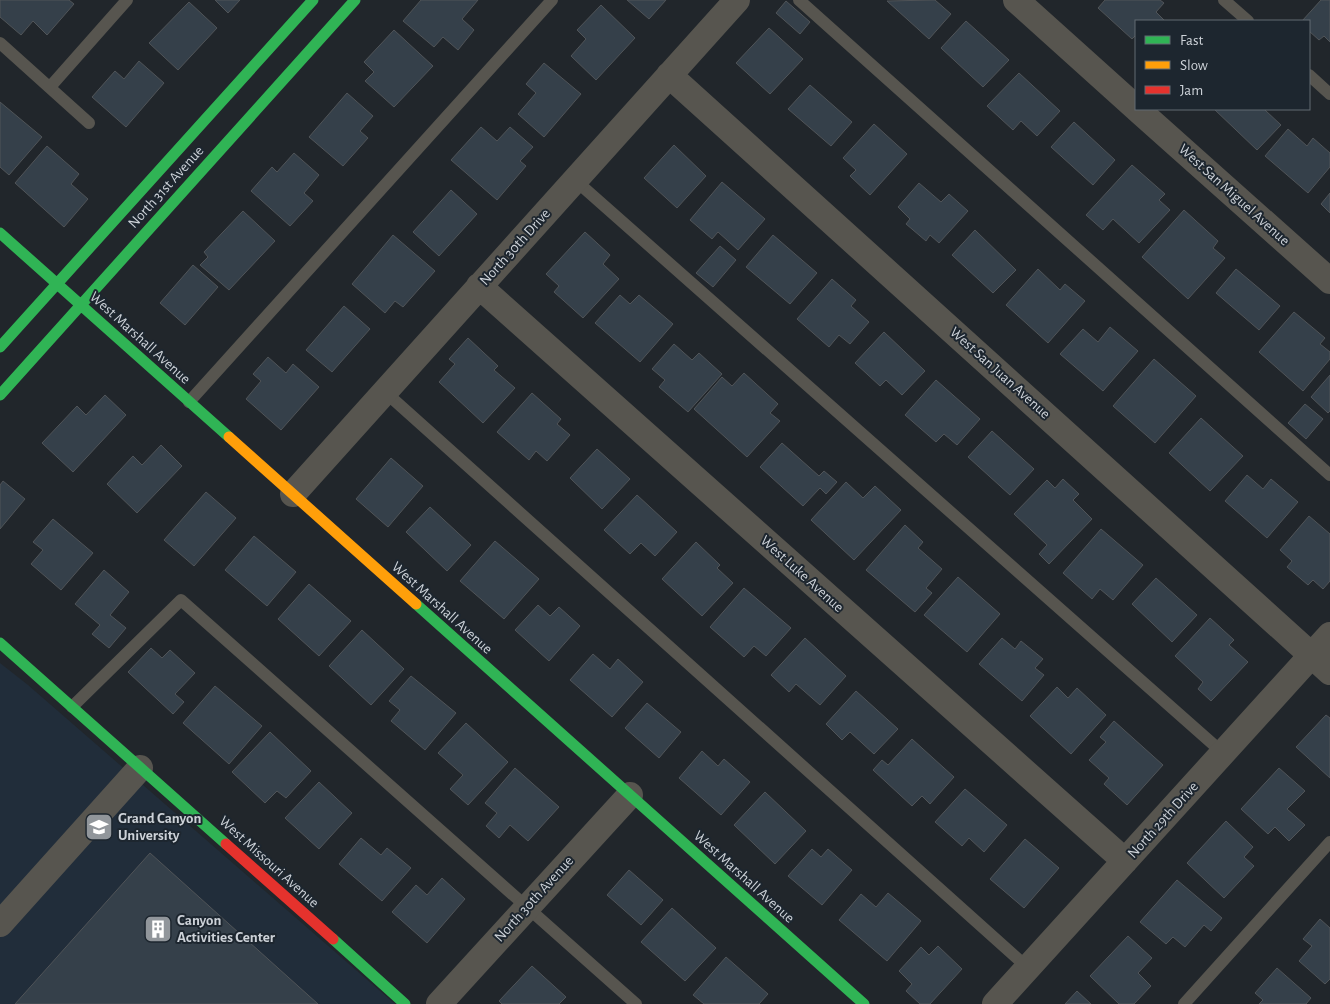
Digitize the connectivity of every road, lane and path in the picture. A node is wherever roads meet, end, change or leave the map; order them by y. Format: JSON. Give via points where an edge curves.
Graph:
{"nodes":[{"id":1,"x":127,"y":0,"type":"edge"},
{"id":2,"x":313,"y":0,"type":"edge"},
{"id":3,"x":355,"y":0,"type":"edge"},
{"id":4,"x":552,"y":0,"type":"edge"},
{"id":5,"x":737,"y":0,"type":"edge"},
{"id":6,"x":799,"y":0,"type":"edge"},
{"id":7,"x":1016,"y":0,"type":"edge"},
{"id":8,"x":1224,"y":0,"type":"edge"},
{"id":9,"x":1247,"y":20,"type":"edge"},
{"id":10,"x":0,"y":42,"type":"edge"},
{"id":11,"x":669,"y":75,"type":"junction"},
{"id":12,"x":1310,"y":76,"type":"edge"},
{"id":13,"x":50,"y":87,"type":"junction"},
{"id":14,"x":1330,"y":94,"type":"edge"},
{"id":15,"x":1135,"y":106,"type":"edge"},
{"id":16,"x":1139,"y":110,"type":"edge"},
{"id":17,"x":89,"y":123,"type":"dead end"},
{"id":18,"x":575,"y":180,"type":"junction"},
{"id":19,"x":0,"y":233,"type":"edge"},
{"id":20,"x":1330,"y":281,"type":"edge"},
{"id":21,"x":57,"y":284,"type":"junction"},
{"id":22,"x":479,"y":286,"type":"junction"},
{"id":23,"x":80,"y":305,"type":"junction"},
{"id":24,"x":0,"y":348,"type":"edge"},
{"id":25,"x":384,"y":391,"type":"junction"},
{"id":26,"x":0,"y":395,"type":"edge"},
{"id":27,"x":189,"y":402,"type":"junction"},
{"id":28,"x":1330,"y":475,"type":"edge"},
{"id":29,"x":293,"y":494,"type":"junction"},
{"id":30,"x":1330,"y":636,"type":"edge"},
{"id":31,"x":0,"y":643,"type":"edge"},
{"id":32,"x":1321,"y":664,"type":"edge"},
{"id":33,"x":72,"y":707,"type":"junction"},
{"id":34,"x":1223,"y":754,"type":"junction"},
{"id":35,"x":140,"y":768,"type":"junction"},
{"id":36,"x":630,"y":795,"type":"junction"},
{"id":37,"x":1330,"y":842,"type":"edge"},
{"id":38,"x":1125,"y":861,"type":"junction"},
{"id":39,"x":527,"y":908,"type":"junction"},
{"id":40,"x":0,"y":924,"type":"edge"},
{"id":41,"x":1028,"y":968,"type":"junction"},
{"id":42,"x":406,"y":1004,"type":"edge"},
{"id":43,"x":439,"y":1004,"type":"edge"},
{"id":44,"x":636,"y":1004,"type":"edge"},
{"id":45,"x":864,"y":1004,"type":"edge"},
{"id":46,"x":995,"y":1004,"type":"edge"},
{"id":47,"x":1184,"y":1004,"type":"edge"}],
"edges":[{"from":1,"to":13,"type":"lane"},
{"from":2,"to":21,"type":"street","name":"North 31st Avenue"},
{"from":3,"to":23,"type":"street","name":"North 31st Avenue"},
{"from":4,"to":27,"type":"lane"},
{"from":5,"to":11,"type":"street","name":"North 30th Drive"},
{"from":6,"to":28,"type":"lane"},
{"from":7,"to":15,"type":"street","name":"West San Miguel Avenue"},
{"from":8,"to":9,"type":"lane"},
{"from":10,"to":13,"type":"lane"},
{"from":11,"to":18,"type":"street","name":"North 30th Drive"},
{"from":11,"to":32,"type":"street","name":"West San Juan Avenue"},
{"from":12,"to":14,"type":"lane"},
{"from":13,"to":17,"type":"lane"},
{"from":16,"to":20,"type":"street","name":"West San Miguel Avenue"},
{"from":18,"to":22,"type":"street","name":"North 30th Drive"},
{"from":18,"to":34,"type":"lane"},
{"from":19,"to":21,"type":"street","name":"West Marshall Avenue"},
{"from":21,"to":23,"type":"street","name":"West Marshall Avenue"},
{"from":21,"to":24,"type":"street","name":"North 31st Avenue"},
{"from":22,"to":25,"type":"street","name":"North 30th Drive"},
{"from":22,"to":38,"type":"street","name":"West Luke Avenue"},
{"from":23,"to":26,"type":"street","name":"North 31st Avenue"},
{"from":23,"to":27,"type":"street","name":"West Marshall Avenue"},
{"from":25,"to":29,"type":"street","name":"North 30th Drive"},
{"from":25,"to":41,"type":"lane"},
{"from":27,"to":29,"type":"street","name":"West Marshall Avenue"},
{"from":29,"to":36,"type":"street","name":"West Marshall Avenue"},
{"from":30,"to":32,"type":"street","name":"North 29th Drive"},
{"from":31,"to":33,"type":"street","name":"West Missouri Avenue"},
{"from":32,"to":34,"type":"street","name":"North 29th Drive"},
{"from":33,"to":35,"type":"street","name":"West Missouri Avenue"},
{"from":33,"to":39,"type":"lane","via":[[180,600]]},
{"from":34,"to":38,"type":"street","name":"North 29th Drive"},
{"from":35,"to":40,"type":"street"},
{"from":35,"to":42,"type":"street","name":"West Missouri Avenue"},
{"from":36,"to":39,"type":"street","name":"North 30th Avenue"},
{"from":36,"to":45,"type":"street","name":"West Marshall Avenue"},
{"from":37,"to":47,"type":"lane"},
{"from":38,"to":41,"type":"street","name":"North 29th Drive"},
{"from":39,"to":43,"type":"street","name":"North 30th Avenue"},
{"from":39,"to":44,"type":"lane"},
{"from":41,"to":46,"type":"street","name":"North 29th Drive"}]}
